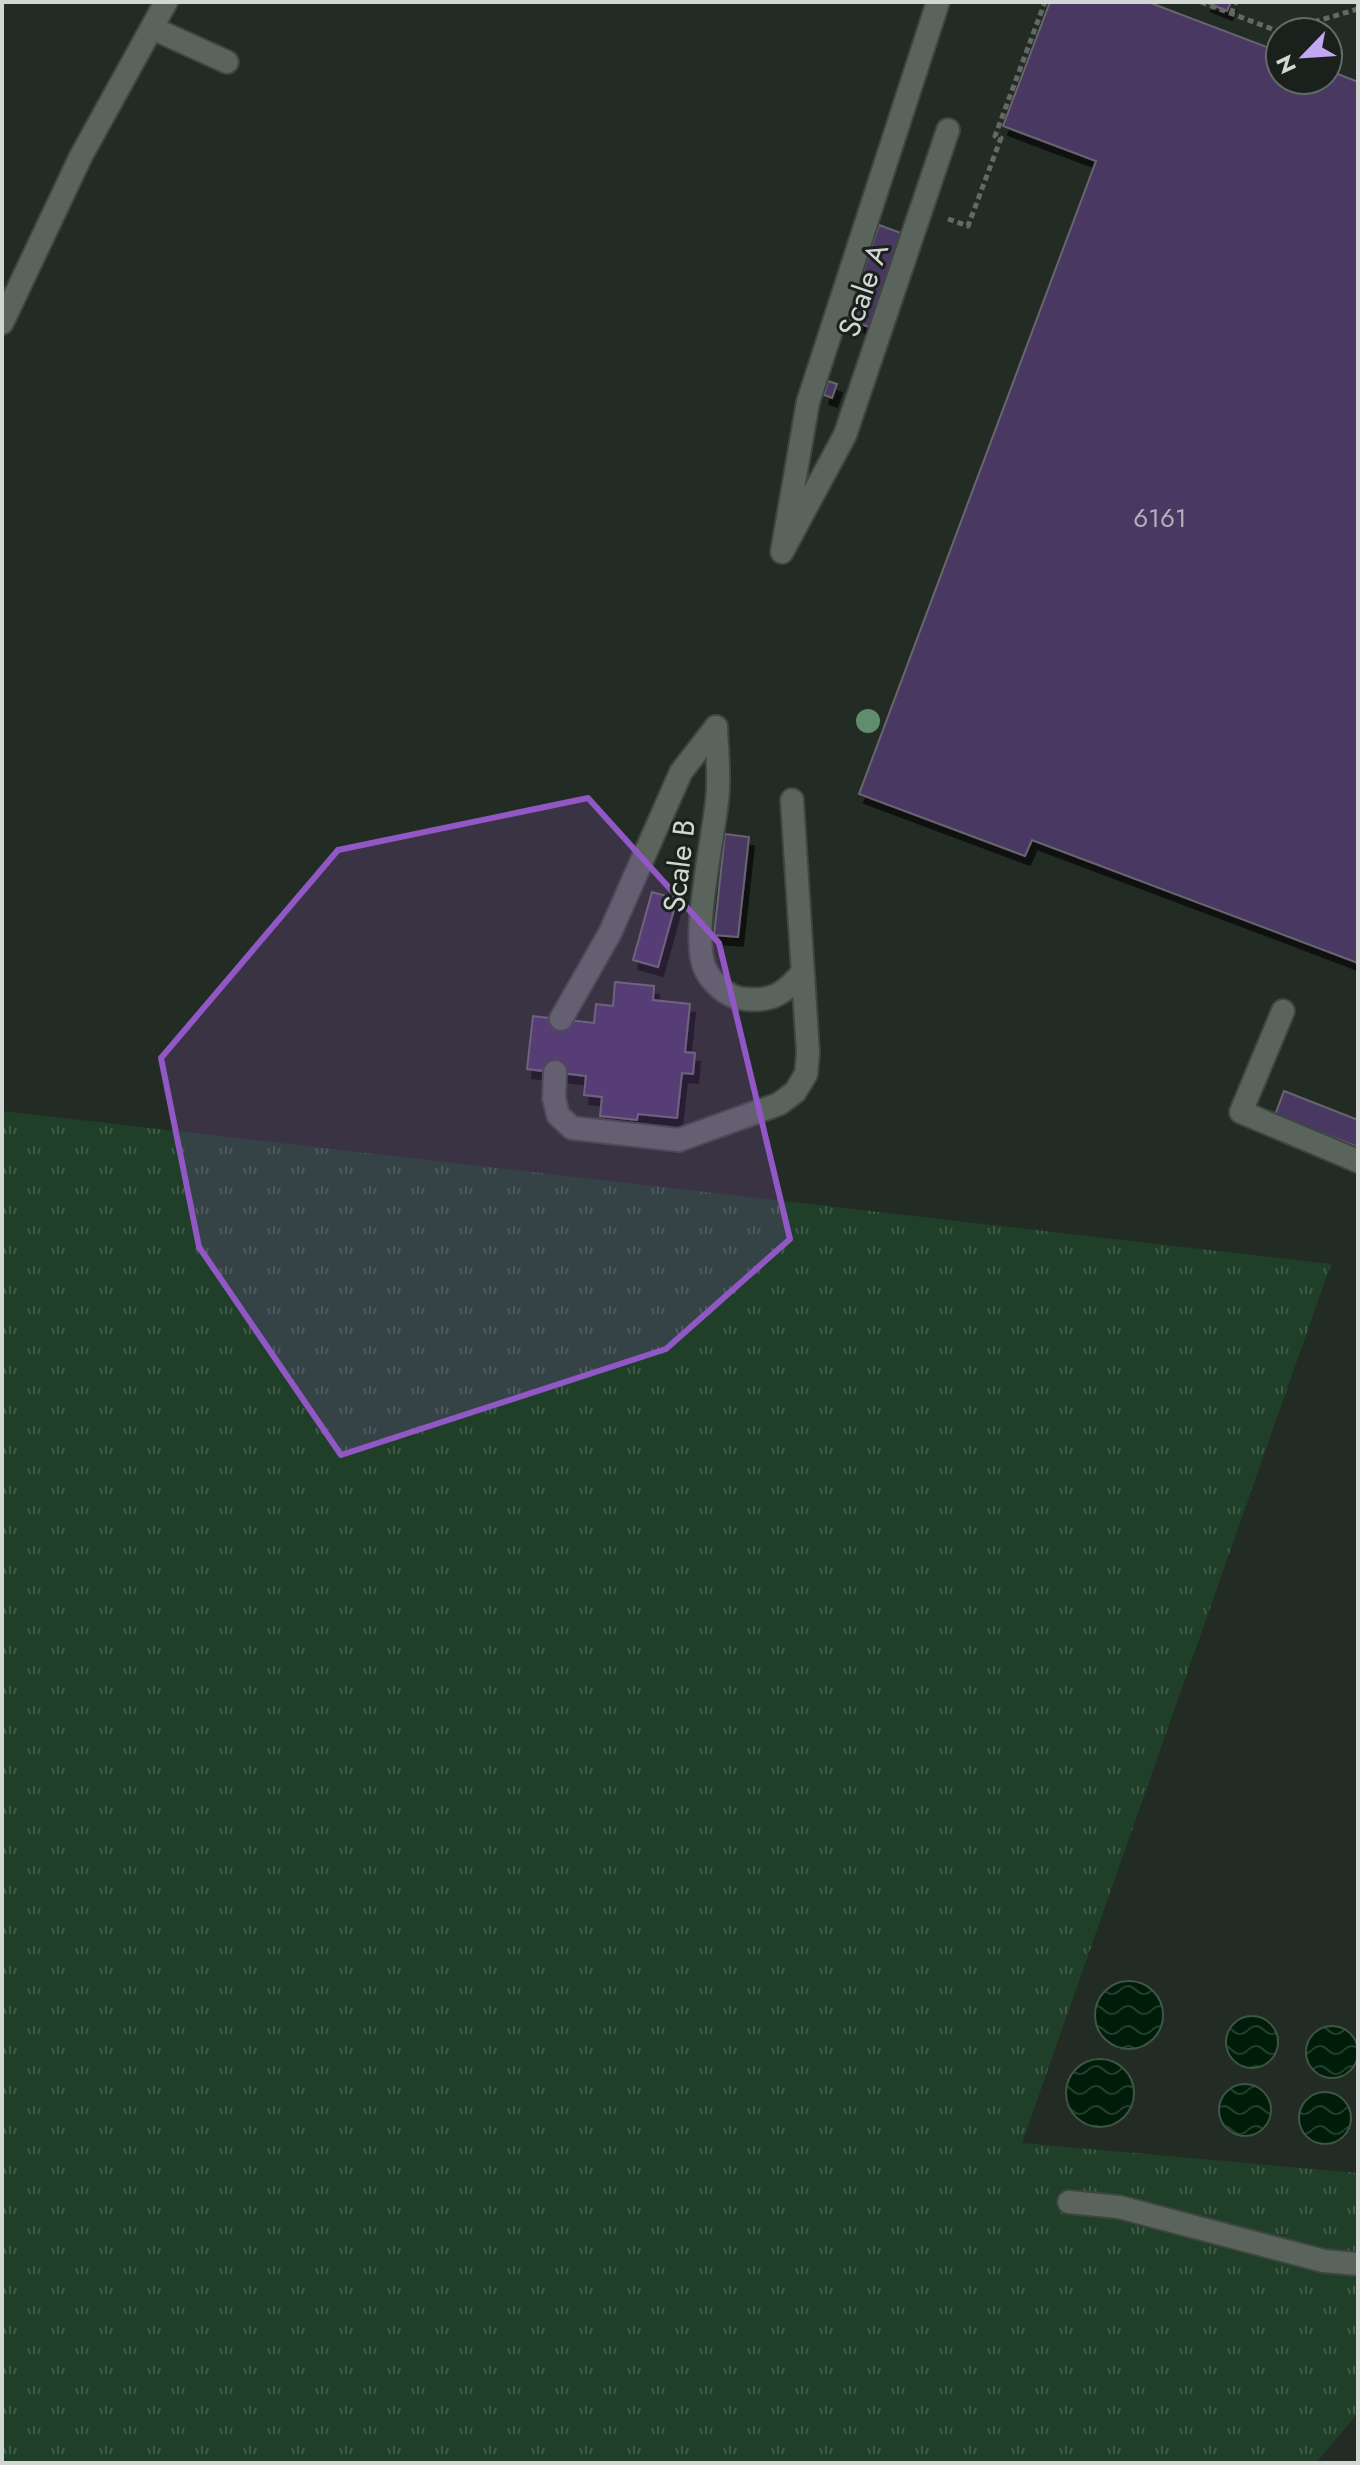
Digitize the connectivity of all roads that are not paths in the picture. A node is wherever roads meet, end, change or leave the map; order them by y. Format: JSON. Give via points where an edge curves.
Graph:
{"nodes":[{"id":1,"x":166,"y":2,"type":"edge"},
{"id":2,"x":938,"y":2,"type":"edge"},
{"id":3,"x":152,"y":28,"type":"junction"},
{"id":4,"x":227,"y":62,"type":"dead end"},
{"id":5,"x":948,"y":130,"type":"dead end"},
{"id":6,"x":2,"y":323,"type":"edge"},
{"id":7,"x":792,"y":800,"type":"dead end"},
{"id":8,"x":802,"y":973,"type":"junction"},
{"id":9,"x":1283,"y":1011,"type":"dead end"},
{"id":10,"x":561,"y":1019,"type":"dead end"},
{"id":11,"x":555,"y":1072,"type":"dead end"},
{"id":12,"x":1358,"y":1161,"type":"edge"},
{"id":13,"x":1069,"y":2202,"type":"dead end"},
{"id":14,"x":1358,"y":2264,"type":"edge"}],
"edges":[{"from":1,"to":3,"type":"street"},
{"from":2,"to":5,"type":"street","name":"Scale A","via":[[808,402],[782,552],[845,435]]},
{"from":3,"to":4,"type":"street"},
{"from":3,"to":6,"type":"street","via":[[81,156]]},
{"from":7,"to":8,"type":"street"},
{"from":8,"to":10,"type":"street","name":"Scale B","via":[[786,992],[763,1001],[739,999],[718,986],[704,966],[700,942],[718,797],[716,727],[681,772],[610,933]]},
{"from":8,"to":11,"type":"street","via":[[806,1074],[779,1104],[679,1140],[572,1128],[558,1115]]},
{"from":9,"to":12,"type":"street","via":[[1241,1112]]},
{"from":13,"to":14,"type":"street","via":[[1119,2207],[1324,2261]]}]}
